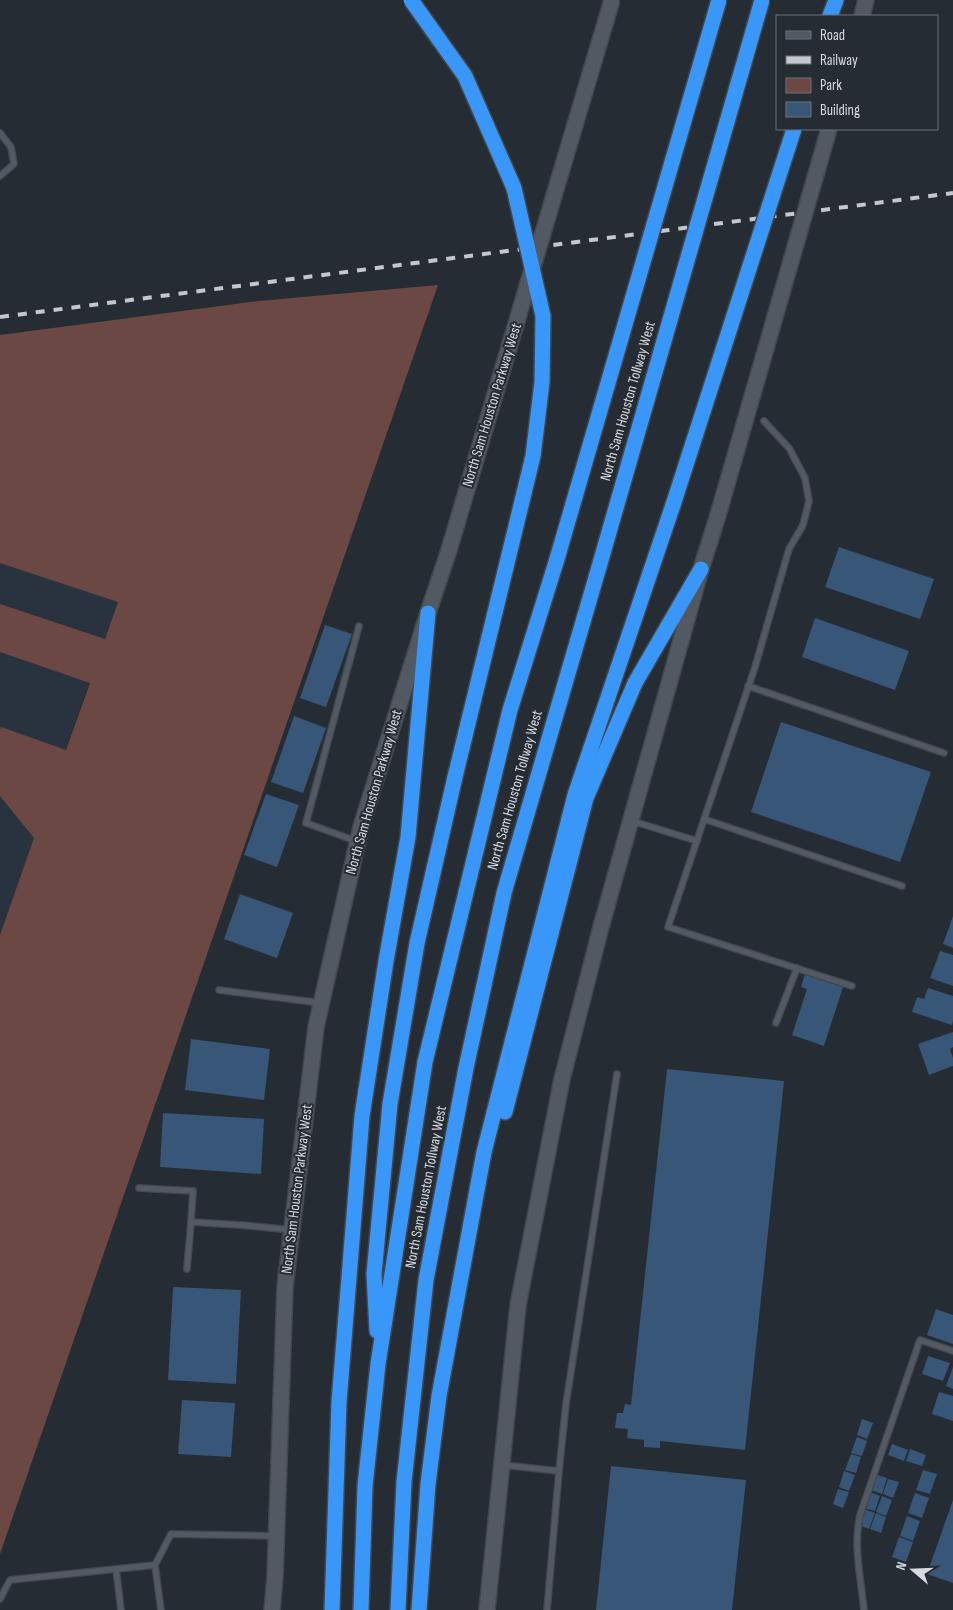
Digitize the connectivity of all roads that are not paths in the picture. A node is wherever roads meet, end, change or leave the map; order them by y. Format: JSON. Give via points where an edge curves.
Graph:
{"nodes":[{"id":1,"x":411,"y":0,"type":"edge"},
{"id":2,"x":612,"y":0,"type":"edge"},
{"id":3,"x":719,"y":0,"type":"edge"},
{"id":4,"x":762,"y":0,"type":"edge"},
{"id":5,"x":836,"y":0,"type":"edge"},
{"id":6,"x":866,"y":0,"type":"edge"},
{"id":7,"x":830,"y":15,"type":"edge"},
{"id":8,"x":862,"y":15,"type":"edge"},
{"id":9,"x":794,"y":130,"type":"edge"},
{"id":10,"x":829,"y":130,"type":"edge"},
{"id":11,"x":0,"y":132,"type":"edge"},
{"id":12,"x":0,"y":176,"type":"edge"},
{"id":13,"x":764,"y":421,"type":"dead end"},
{"id":14,"x":701,"y":569,"type":"junction"},
{"id":15,"x":428,"y":613,"type":"junction"},
{"id":16,"x":359,"y":626,"type":"dead end"},
{"id":17,"x":748,"y":686,"type":"junction"},
{"id":18,"x":944,"y":753,"type":"dead end"},
{"id":19,"x":704,"y":819,"type":"junction"},
{"id":20,"x":631,"y":820,"type":"junction"},
{"id":21,"x":697,"y":841,"type":"junction"},
{"id":22,"x":358,"y":842,"type":"junction"},
{"id":23,"x":902,"y":886,"type":"dead end"},
{"id":24,"x":796,"y":968,"type":"junction"},
{"id":25,"x":852,"y":986,"type":"dead end"},
{"id":26,"x":219,"y":990,"type":"dead end"},
{"id":27,"x":321,"y":1003,"type":"junction"},
{"id":28,"x":776,"y":1023,"type":"dead end"},
{"id":29,"x":617,"y":1074,"type":"dead end"},
{"id":30,"x":139,"y":1188,"type":"dead end"},
{"id":31,"x":191,"y":1222,"type":"junction"},
{"id":32,"x":292,"y":1230,"type":"junction"},
{"id":33,"x":187,"y":1269,"type":"dead end"},
{"id":34,"x":458,"y":1293,"type":"junction"},
{"id":35,"x":953,"y":1350,"type":"edge"},
{"id":36,"x":378,"y":1364,"type":"junction"},
{"id":37,"x":501,"y":1465,"type":"junction"},
{"id":38,"x":559,"y":1471,"type":"junction"},
{"id":39,"x":277,"y":1536,"type":"junction"},
{"id":40,"x":156,"y":1565,"type":"junction"},
{"id":41,"x":116,"y":1569,"type":"junction"},
{"id":42,"x":0,"y":1599,"type":"edge"},
{"id":43,"x":121,"y":1610,"type":"edge"},
{"id":44,"x":161,"y":1610,"type":"edge"},
{"id":45,"x":272,"y":1610,"type":"edge"},
{"id":46,"x":332,"y":1610,"type":"edge"},
{"id":47,"x":361,"y":1610,"type":"edge"},
{"id":48,"x":398,"y":1610,"type":"edge"},
{"id":49,"x":419,"y":1610,"type":"edge"},
{"id":50,"x":487,"y":1610,"type":"edge"},
{"id":51,"x":547,"y":1610,"type":"edge"},
{"id":52,"x":864,"y":1610,"type":"edge"}],
"edges":[{"from":1,"to":36,"type":"highway","bridge":true,"via":[[465,76],[514,188],[542,316],[542,382],[532,456],[417,943],[390,1104],[374,1274]]},
{"from":2,"to":15,"type":"main road","name":"North Sam Houston Parkway West","bridge":true},
{"from":3,"to":36,"type":"highway","name":"North Sam Houston Tollway West","bridge":true,"via":[[510,710],[426,1062]]},
{"from":4,"to":48,"type":"highway","name":"North Sam Houston Tollway West","bridge":true,"via":[[504,893],[464,1078],[426,1280],[404,1482]]},
{"from":5,"to":7,"type":"highway"},
{"from":6,"to":8,"type":"main road"},
{"from":9,"to":34,"type":"highway","bridge":true,"via":[[674,502],[575,795],[484,1152]]},
{"from":10,"to":14,"type":"main road","bridge":true},
{"from":11,"to":12,"type":"lane","via":[[11,147],[14,164]]},
{"from":13,"to":17,"type":"lane","via":[[789,448],[805,478],[809,501],[803,526],[789,550]]},
{"from":14,"to":20,"type":"main road"},
{"from":14,"to":34,"type":"highway","via":[[635,683],[586,798]]},
{"from":15,"to":22,"type":"main road","name":"North Sam Houston Parkway West"},
{"from":15,"to":46,"type":"highway","via":[[408,837],[362,1116],[338,1402]]},
{"from":16,"to":22,"type":"lane","via":[[306,823]]},
{"from":17,"to":18,"type":"lane"},
{"from":17,"to":19,"type":"lane"},
{"from":19,"to":21,"type":"lane"},
{"from":19,"to":23,"type":"lane"},
{"from":20,"to":21,"type":"lane"},
{"from":20,"to":37,"type":"main road","via":[[562,1079],[518,1305]]},
{"from":21,"to":24,"type":"lane","via":[[668,926]]},
{"from":22,"to":27,"type":"main road","name":"North Sam Houston Parkway West"},
{"from":24,"to":25,"type":"lane"},
{"from":24,"to":28,"type":"lane"},
{"from":26,"to":27,"type":"lane"},
{"from":27,"to":32,"type":"main road","name":"North Sam Houston Parkway West"},
{"from":29,"to":38,"type":"lane","via":[[566,1404]]},
{"from":30,"to":31,"type":"lane","via":[[193,1191]]},
{"from":31,"to":32,"type":"lane"},
{"from":31,"to":33,"type":"lane"},
{"from":32,"to":39,"type":"main road","name":"North Sam Houston Parkway West","via":[[285,1287]]},
{"from":34,"to":49,"type":"highway","via":[[439,1396],[428,1484]]},
{"from":35,"to":52,"type":"lane","via":[[920,1340],[863,1506],[857,1542]]},
{"from":36,"to":47,"type":"highway","name":"North Sam Houston Tollway West","via":[[365,1486]]},
{"from":37,"to":38,"type":"lane"},
{"from":37,"to":50,"type":"main road"},
{"from":38,"to":51,"type":"lane"},
{"from":39,"to":40,"type":"lane","via":[[171,1534]]},
{"from":39,"to":45,"type":"main road","name":"North Sam Houston Parkway West"},
{"from":40,"to":41,"type":"lane"},
{"from":40,"to":44,"type":"lane"},
{"from":41,"to":42,"type":"lane","via":[[10,1580]]},
{"from":41,"to":43,"type":"lane"}]}
